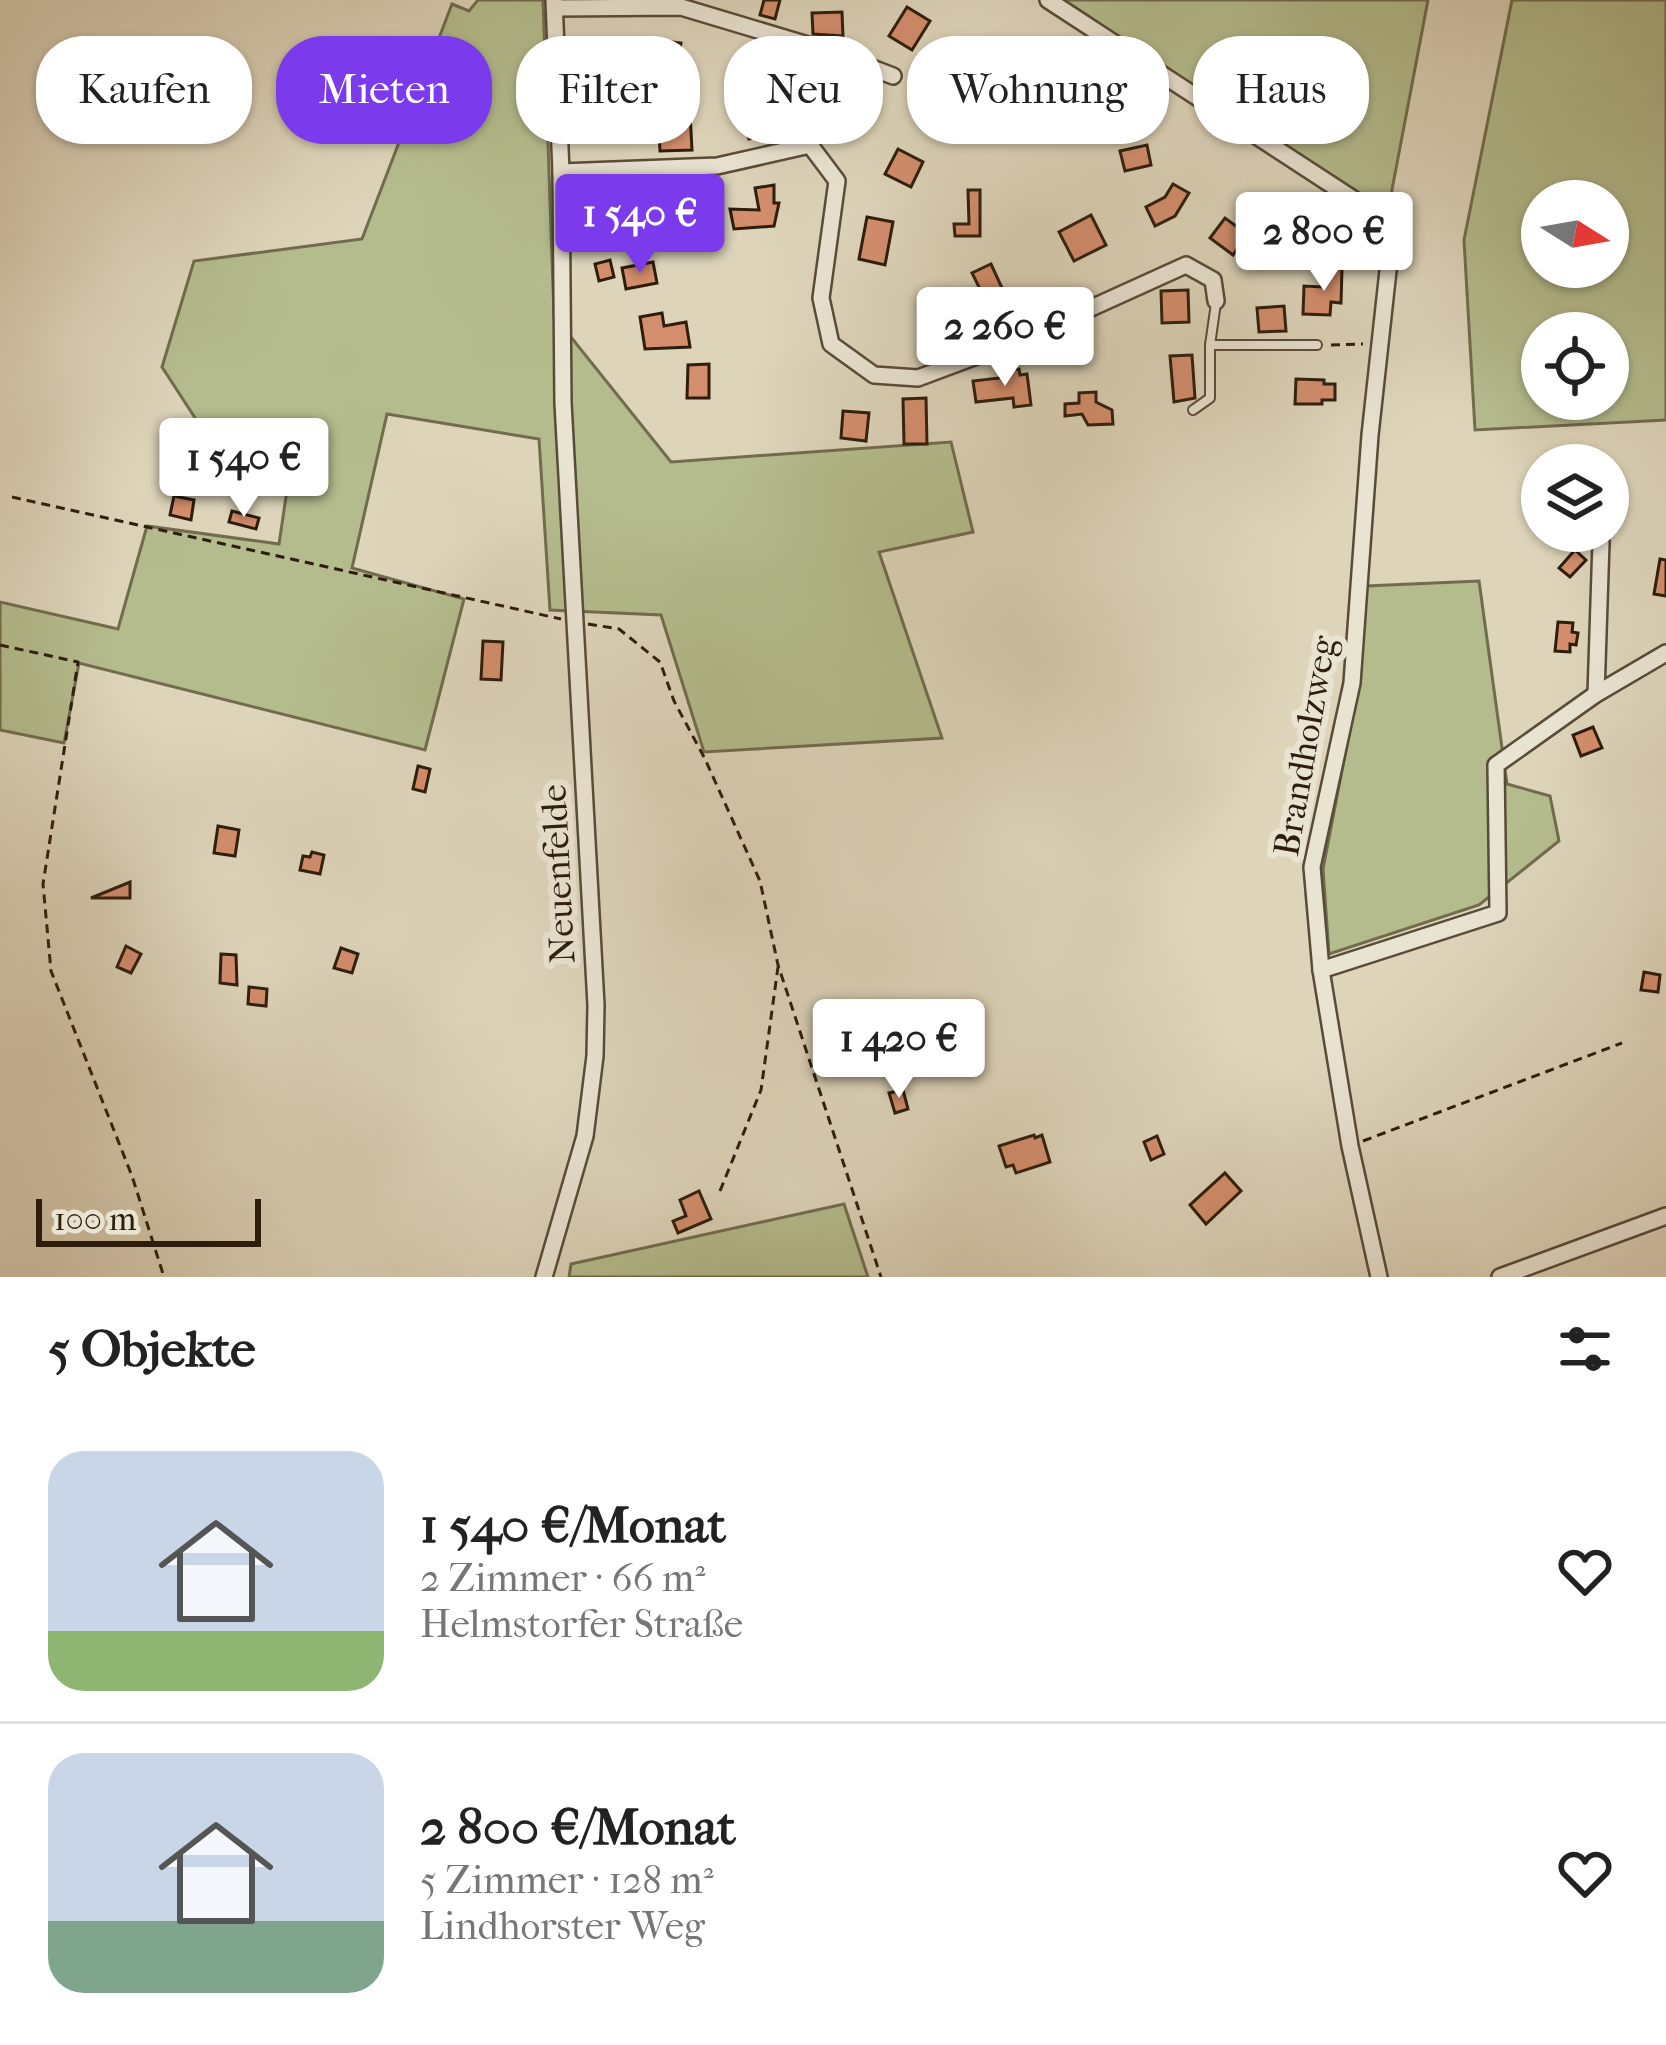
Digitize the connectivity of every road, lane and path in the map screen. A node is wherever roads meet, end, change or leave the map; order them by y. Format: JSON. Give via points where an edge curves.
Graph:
{"nodes":[{"id":1,"x":1048,"y":0,"type":"edge"},
{"id":2,"x":555,"y":4,"type":"edge"},
{"id":3,"x":893,"y":76,"type":"dead end"},
{"id":4,"x":561,"y":172,"type":"junction"},
{"id":5,"x":1216,"y":301,"type":"joint"},
{"id":6,"x":1380,"y":344,"type":"junction"},
{"id":7,"x":1210,"y":345,"type":"junction"},
{"id":8,"x":1317,"y":345,"type":"joint"},
{"id":9,"x":1193,"y":410,"type":"dead end"},
{"id":10,"x":12,"y":497,"type":"dead end"},
{"id":11,"x":1601,"y":552,"type":"edge"},
{"id":12,"x":575,"y":622,"type":"junction"},
{"id":13,"x":0,"y":645,"type":"edge"},
{"id":14,"x":1666,"y":652,"type":"edge"},
{"id":15,"x":1597,"y":694,"type":"junction"},
{"id":16,"x":778,"y":965,"type":"junction"},
{"id":17,"x":1321,"y":970,"type":"junction"},
{"id":18,"x":1622,"y":1042,"type":"dead end"},
{"id":19,"x":1350,"y":1146,"type":"junction"},
{"id":20,"x":720,"y":1191,"type":"dead end"},
{"id":21,"x":1666,"y":1216,"type":"edge"},
{"id":22,"x":164,"y":1277,"type":"edge"},
{"id":23,"x":544,"y":1277,"type":"edge"},
{"id":24,"x":881,"y":1277,"type":"edge"},
{"id":25,"x":1379,"y":1277,"type":"edge"},
{"id":26,"x":1500,"y":1277,"type":"edge"}],
"edges":[{"from":1,"to":6,"type":"street","name":"Brandholzweg","via":[[1393,225]]},
{"from":2,"to":3,"type":"street","via":[[681,7]]},
{"from":2,"to":4,"type":"street","name":"Neuenfelde"},
{"from":4,"to":5,"type":"street","via":[[717,166],[810,145],[837,181],[821,298],[832,344],[874,375],[918,378],[1186,265],[1213,280]]},
{"from":4,"to":12,"type":"street","name":"Neuenfelde"},
{"from":5,"to":7,"type":"lane"},
{"from":6,"to":8,"type":"path"},
{"from":6,"to":17,"type":"street","name":"Brandholzweg","via":[[1352,683],[1312,868]]},
{"from":7,"to":8,"type":"lane"},
{"from":7,"to":9,"type":"lane","via":[[1210,398]]},
{"from":10,"to":12,"type":"path"},
{"from":11,"to":15,"type":"street"},
{"from":12,"to":16,"type":"path","via":[[619,629],[661,662],[760,881]]},
{"from":12,"to":23,"type":"street","name":"Neuenfelde","via":[[595,1056],[585,1136]]},
{"from":13,"to":22,"type":"path","via":[[78,662],[43,884],[51,971]]},
{"from":14,"to":15,"type":"street"},
{"from":15,"to":17,"type":"street","via":[[1496,765],[1498,913]]},
{"from":16,"to":20,"type":"path","via":[[761,1090]]},
{"from":16,"to":24,"type":"path"},
{"from":17,"to":19,"type":"street","name":"Brandholzweg"},
{"from":18,"to":19,"type":"path"},
{"from":19,"to":25,"type":"street","name":"Brandholzweg"},
{"from":21,"to":26,"type":"street"}]}
